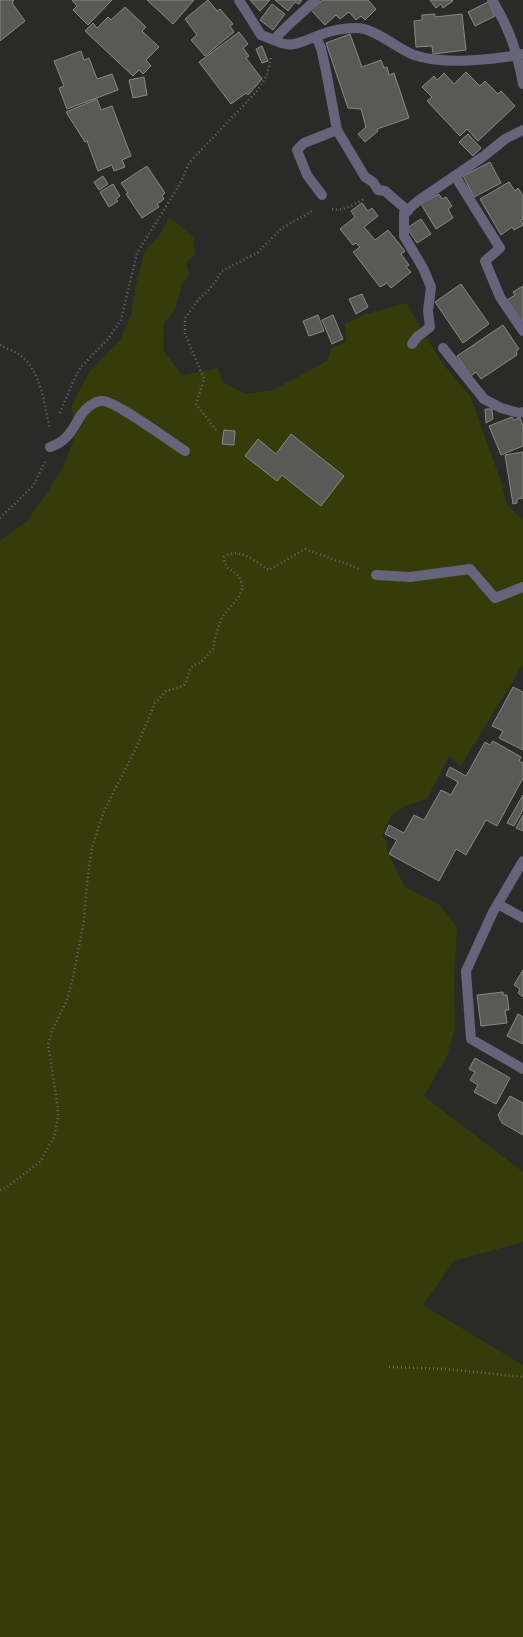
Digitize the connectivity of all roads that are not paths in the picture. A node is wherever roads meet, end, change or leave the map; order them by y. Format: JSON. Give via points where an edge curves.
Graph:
{"nodes":[{"id":1,"x":239,"y":0,"type":"edge"},
{"id":2,"x":315,"y":0,"type":"edge"},
{"id":3,"x":492,"y":0,"type":"edge"},
{"id":4,"x":316,"y":37,"type":"junction"},
{"id":5,"x":274,"y":40,"type":"junction"},
{"id":6,"x":520,"y":55,"type":"edge"},
{"id":7,"x":523,"y":84,"type":"edge"},
{"id":8,"x":337,"y":130,"type":"junction"},
{"id":9,"x":523,"y":130,"type":"edge"},
{"id":10,"x":456,"y":176,"type":"junction"},
{"id":11,"x":322,"y":195,"type":"dead end"},
{"id":12,"x":408,"y":211,"type":"junction"},
{"id":13,"x":523,"y":331,"type":"edge"},
{"id":14,"x":412,"y":344,"type":"dead end"},
{"id":15,"x":443,"y":348,"type":"dead end"},
{"id":16,"x":523,"y":412,"type":"edge"},
{"id":17,"x":50,"y":448,"type":"road end"},
{"id":18,"x":185,"y":451,"type":"dead end"},
{"id":19,"x":376,"y":575,"type":"road end"},
{"id":20,"x":523,"y":587,"type":"edge"},
{"id":21,"x":523,"y":861,"type":"edge"},
{"id":22,"x":498,"y":904,"type":"junction"},
{"id":23,"x":523,"y":918,"type":"edge"},
{"id":24,"x":523,"y":1069,"type":"edge"}],
"edges":[{"from":1,"to":5,"type":"street","via":[[261,35]]},
{"from":2,"to":5,"type":"street"},
{"from":3,"to":6,"type":"street"},
{"from":4,"to":5,"type":"street","via":[[293,45],[283,45]]},
{"from":4,"to":6,"type":"street","via":[[337,30],[357,28],[414,55],[433,60]]},
{"from":4,"to":8,"type":"street","via":[[321,48]]},
{"from":6,"to":7,"type":"street"},
{"from":8,"to":11,"type":"street","via":[[304,143],[297,150],[308,175]]},
{"from":8,"to":12,"type":"street","via":[[365,177],[373,182],[378,190],[385,191]]},
{"from":9,"to":10,"type":"street","via":[[505,139]]},
{"from":10,"to":12,"type":"street","via":[[418,201]]},
{"from":10,"to":13,"type":"street","via":[[500,248],[485,261],[500,297]]},
{"from":12,"to":14,"type":"street","via":[[404,213],[404,236],[431,287],[428,311],[430,327]]},
{"from":15,"to":16,"type":"street","via":[[484,399],[500,408]]},
{"from":17,"to":18,"type":"street","via":[[59,445],[65,439],[89,407],[104,400]]},
{"from":19,"to":20,"type":"street","via":[[410,577],[470,569],[495,598]]},
{"from":21,"to":22,"type":"street"},
{"from":22,"to":23,"type":"street"},
{"from":22,"to":24,"type":"street","via":[[466,971],[471,1039]]}]}
